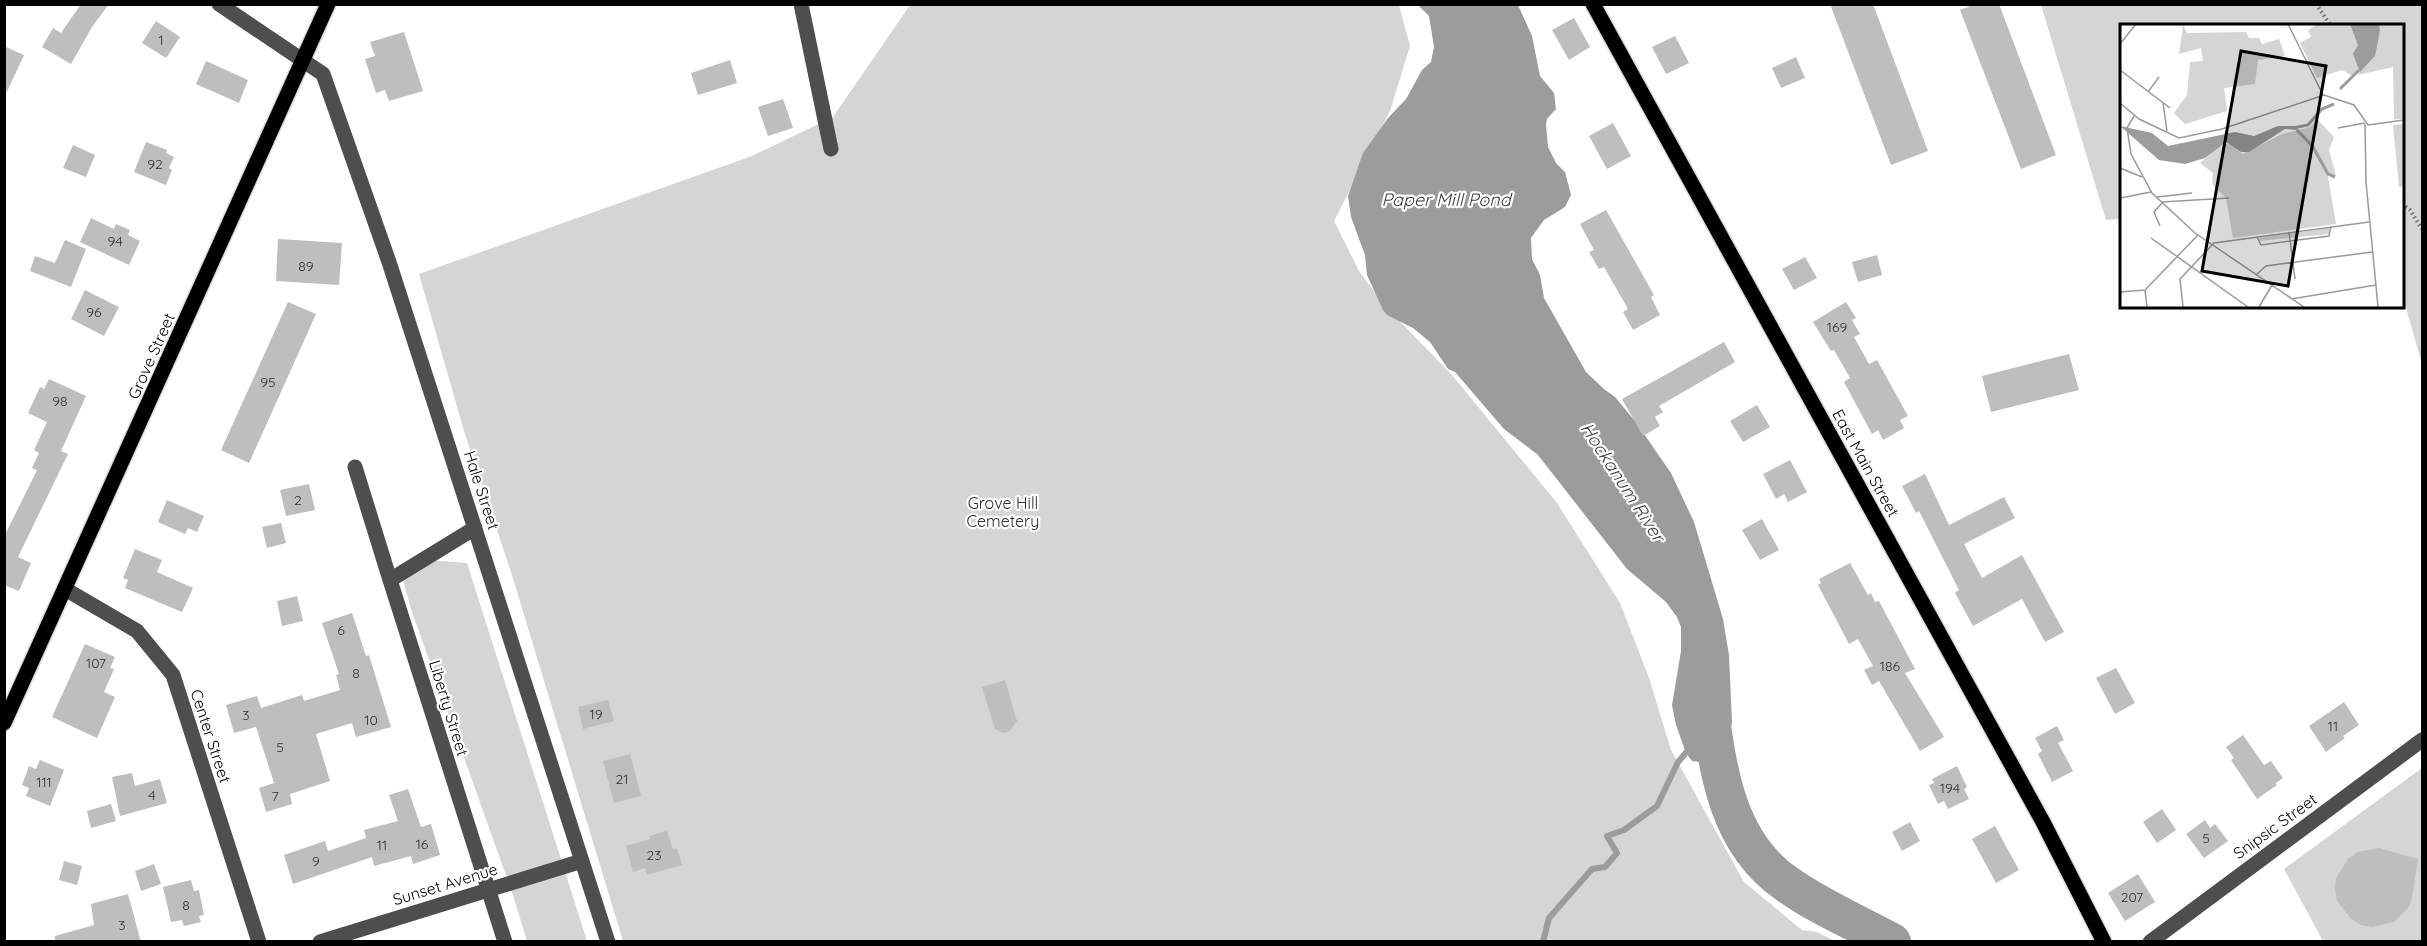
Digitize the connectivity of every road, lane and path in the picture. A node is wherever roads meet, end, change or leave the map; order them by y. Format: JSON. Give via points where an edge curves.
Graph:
{"nodes":[{"id":1,"x":219,"y":4,"type":"edge"},
{"id":2,"x":328,"y":4,"type":"edge"},
{"id":3,"x":801,"y":4,"type":"edge"},
{"id":4,"x":1593,"y":4,"type":"edge"},
{"id":5,"x":2316,"y":4,"type":"edge"},
{"id":6,"x":2330,"y":24,"type":"edge"},
{"id":7,"x":303,"y":61,"type":"junction"},
{"id":8,"x":831,"y":149,"type":"dead end"},
{"id":9,"x":2403,"y":205,"type":"edge"},
{"id":10,"x":2422,"y":229,"type":"edge"},
{"id":11,"x":355,"y":467,"type":"dead end"},
{"id":12,"x":475,"y":528,"type":"junction"},
{"id":13,"x":390,"y":580,"type":"junction"},
{"id":14,"x":65,"y":589,"type":"junction"},
{"id":15,"x":4,"y":723,"type":"edge"},
{"id":16,"x":2422,"y":740,"type":"edge"},
{"id":17,"x":582,"y":861,"type":"junction"},
{"id":18,"x":488,"y":889,"type":"junction"},
{"id":19,"x":259,"y":942,"type":"edge"},
{"id":20,"x":320,"y":942,"type":"edge"},
{"id":21,"x":505,"y":942,"type":"edge"},
{"id":22,"x":608,"y":942,"type":"edge"},
{"id":23,"x":2103,"y":942,"type":"edge"},
{"id":24,"x":2150,"y":942,"type":"edge"}],
"edges":[{"from":1,"to":7,"type":"street","name":"Hale Street"},
{"from":2,"to":7,"type":"main road","name":"Grove Street"},
{"from":3,"to":8,"type":"street"},
{"from":4,"to":23,"type":"main road","name":"East Main Street","via":[[2043,822]]},
{"from":5,"to":6,"type":"path"},
{"from":7,"to":12,"type":"street","name":"Hale Street","via":[[323,74],[393,273]]},
{"from":7,"to":14,"type":"main road","name":"Grove Street"},
{"from":9,"to":10,"type":"path"},
{"from":11,"to":13,"type":"street","name":"Liberty Street"},
{"from":12,"to":13,"type":"street"},
{"from":12,"to":17,"type":"street","name":"Hale Street"},
{"from":13,"to":18,"type":"street","name":"Liberty Street"},
{"from":14,"to":15,"type":"main road","name":"Grove Street"},
{"from":14,"to":19,"type":"street","name":"Center Street","via":[[137,631],[172,675]]},
{"from":16,"to":24,"type":"street","name":"Snipsic Street"},
{"from":17,"to":18,"type":"street","name":"Sunset Avenue"},
{"from":17,"to":22,"type":"street","name":"Hale Street"},
{"from":18,"to":20,"type":"street","name":"Sunset Avenue"},
{"from":18,"to":21,"type":"street","name":"Liberty Street"}]}
